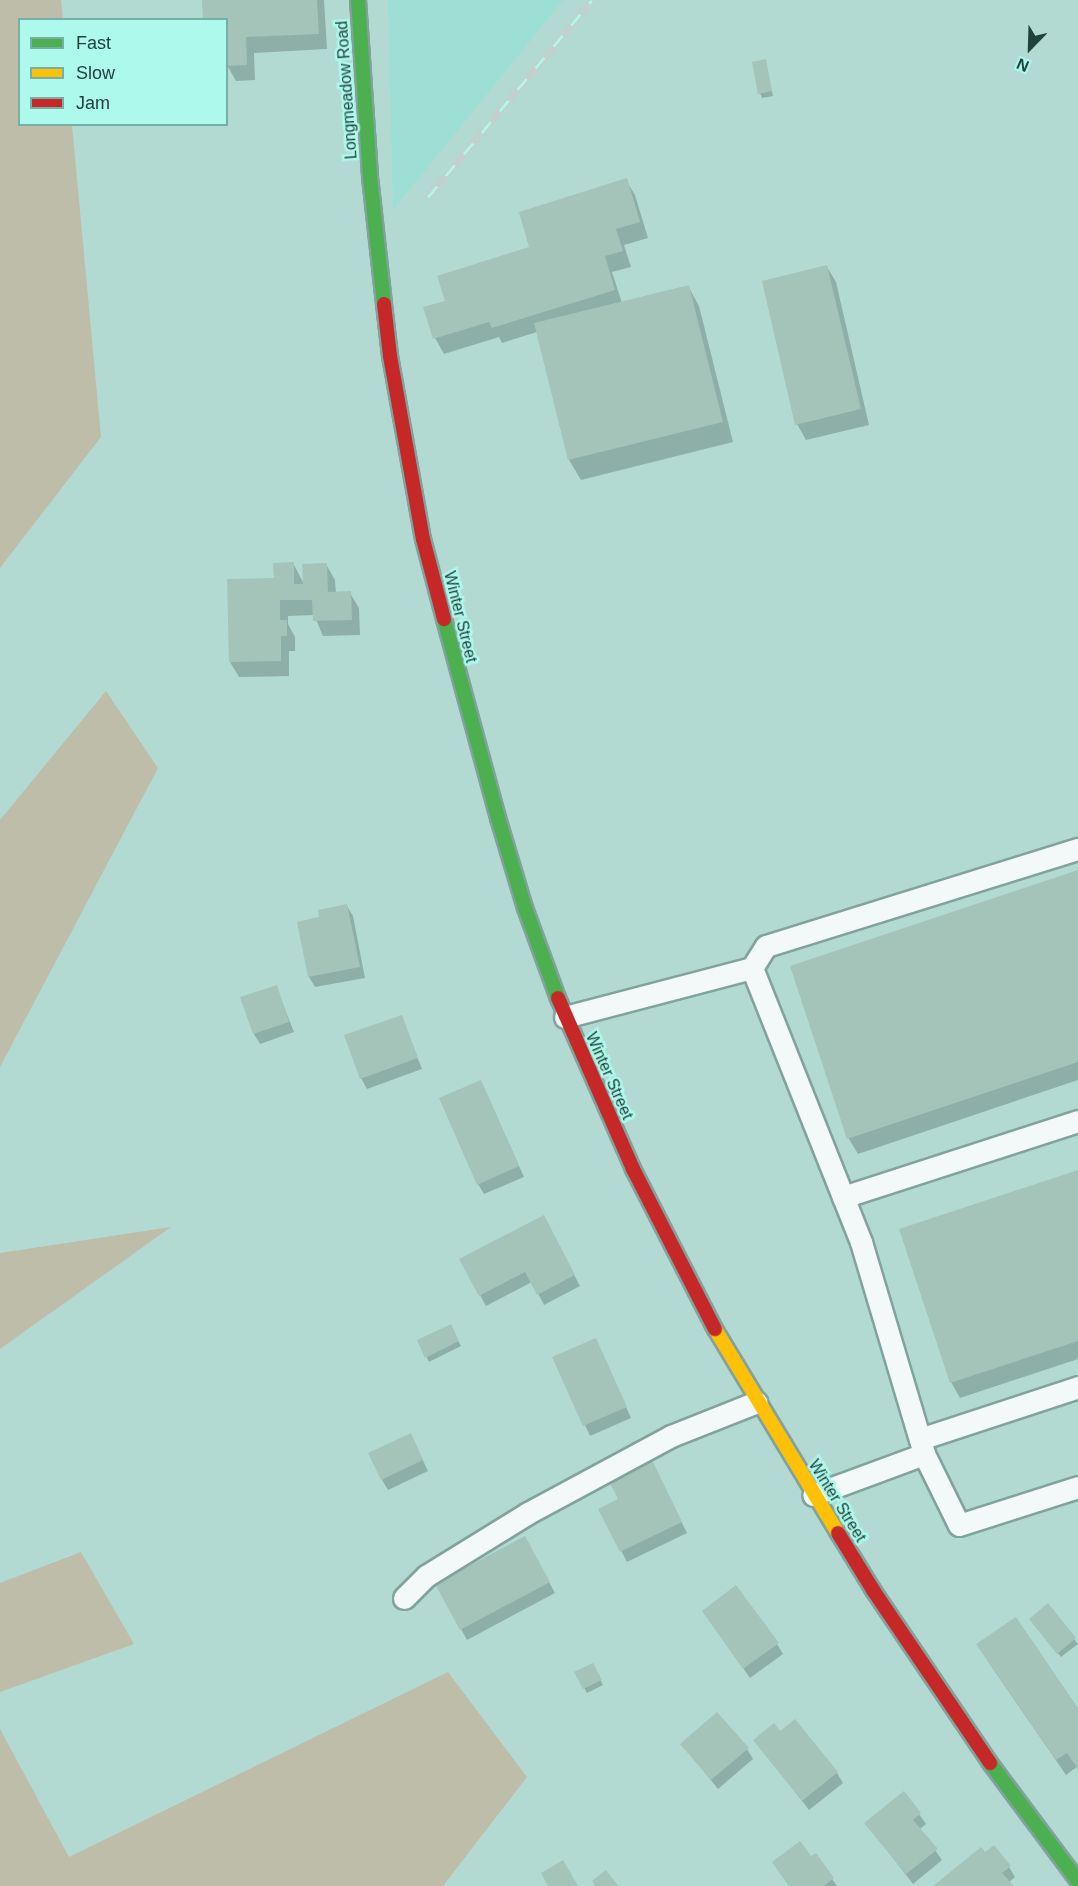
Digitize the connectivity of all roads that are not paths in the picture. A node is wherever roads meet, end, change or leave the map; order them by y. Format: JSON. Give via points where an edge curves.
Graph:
{"nodes":[{"id":1,"x":358,"y":0,"type":"edge"},
{"id":2,"x":370,"y":177,"type":"joint"},
{"id":3,"x":1078,"y":849,"type":"edge"},
{"id":4,"x":752,"y":968,"type":"junction"},
{"id":5,"x":565,"y":1017,"type":"junction"},
{"id":6,"x":1078,"y":1121,"type":"edge"},
{"id":7,"x":843,"y":1197,"type":"junction"},
{"id":8,"x":1078,"y":1388,"type":"edge"},
{"id":9,"x":757,"y":1402,"type":"junction"},
{"id":10,"x":922,"y":1446,"type":"junction"},
{"id":11,"x":1078,"y":1487,"type":"edge"},
{"id":12,"x":813,"y":1495,"type":"junction"},
{"id":13,"x":404,"y":1598,"type":"dead end"},
{"id":14,"x":1078,"y":1881,"type":"edge"}],
"edges":[{"from":1,"to":2,"type":"street","name":"Longmeadow Road"},
{"from":2,"to":5,"type":"street","name":"Winter Street","via":[[390,356],[423,539],[498,818],[525,908]]},
{"from":3,"to":4,"type":"lane","via":[[766,946]]},
{"from":4,"to":5,"type":"lane"},
{"from":4,"to":7,"type":"lane"},
{"from":5,"to":9,"type":"street","name":"Winter Street","via":[[638,1180]]},
{"from":6,"to":7,"type":"lane"},
{"from":7,"to":10,"type":"lane","via":[[861,1242]]},
{"from":8,"to":10,"type":"lane"},
{"from":9,"to":12,"type":"street","name":"Winter Street"},
{"from":9,"to":13,"type":"lane","via":[[671,1436],[528,1513],[426,1576]]},
{"from":10,"to":11,"type":"lane","via":[[958,1525]]},
{"from":10,"to":12,"type":"lane"},
{"from":12,"to":14,"type":"street","name":"Winter Street","via":[[968,1733]]}]}
